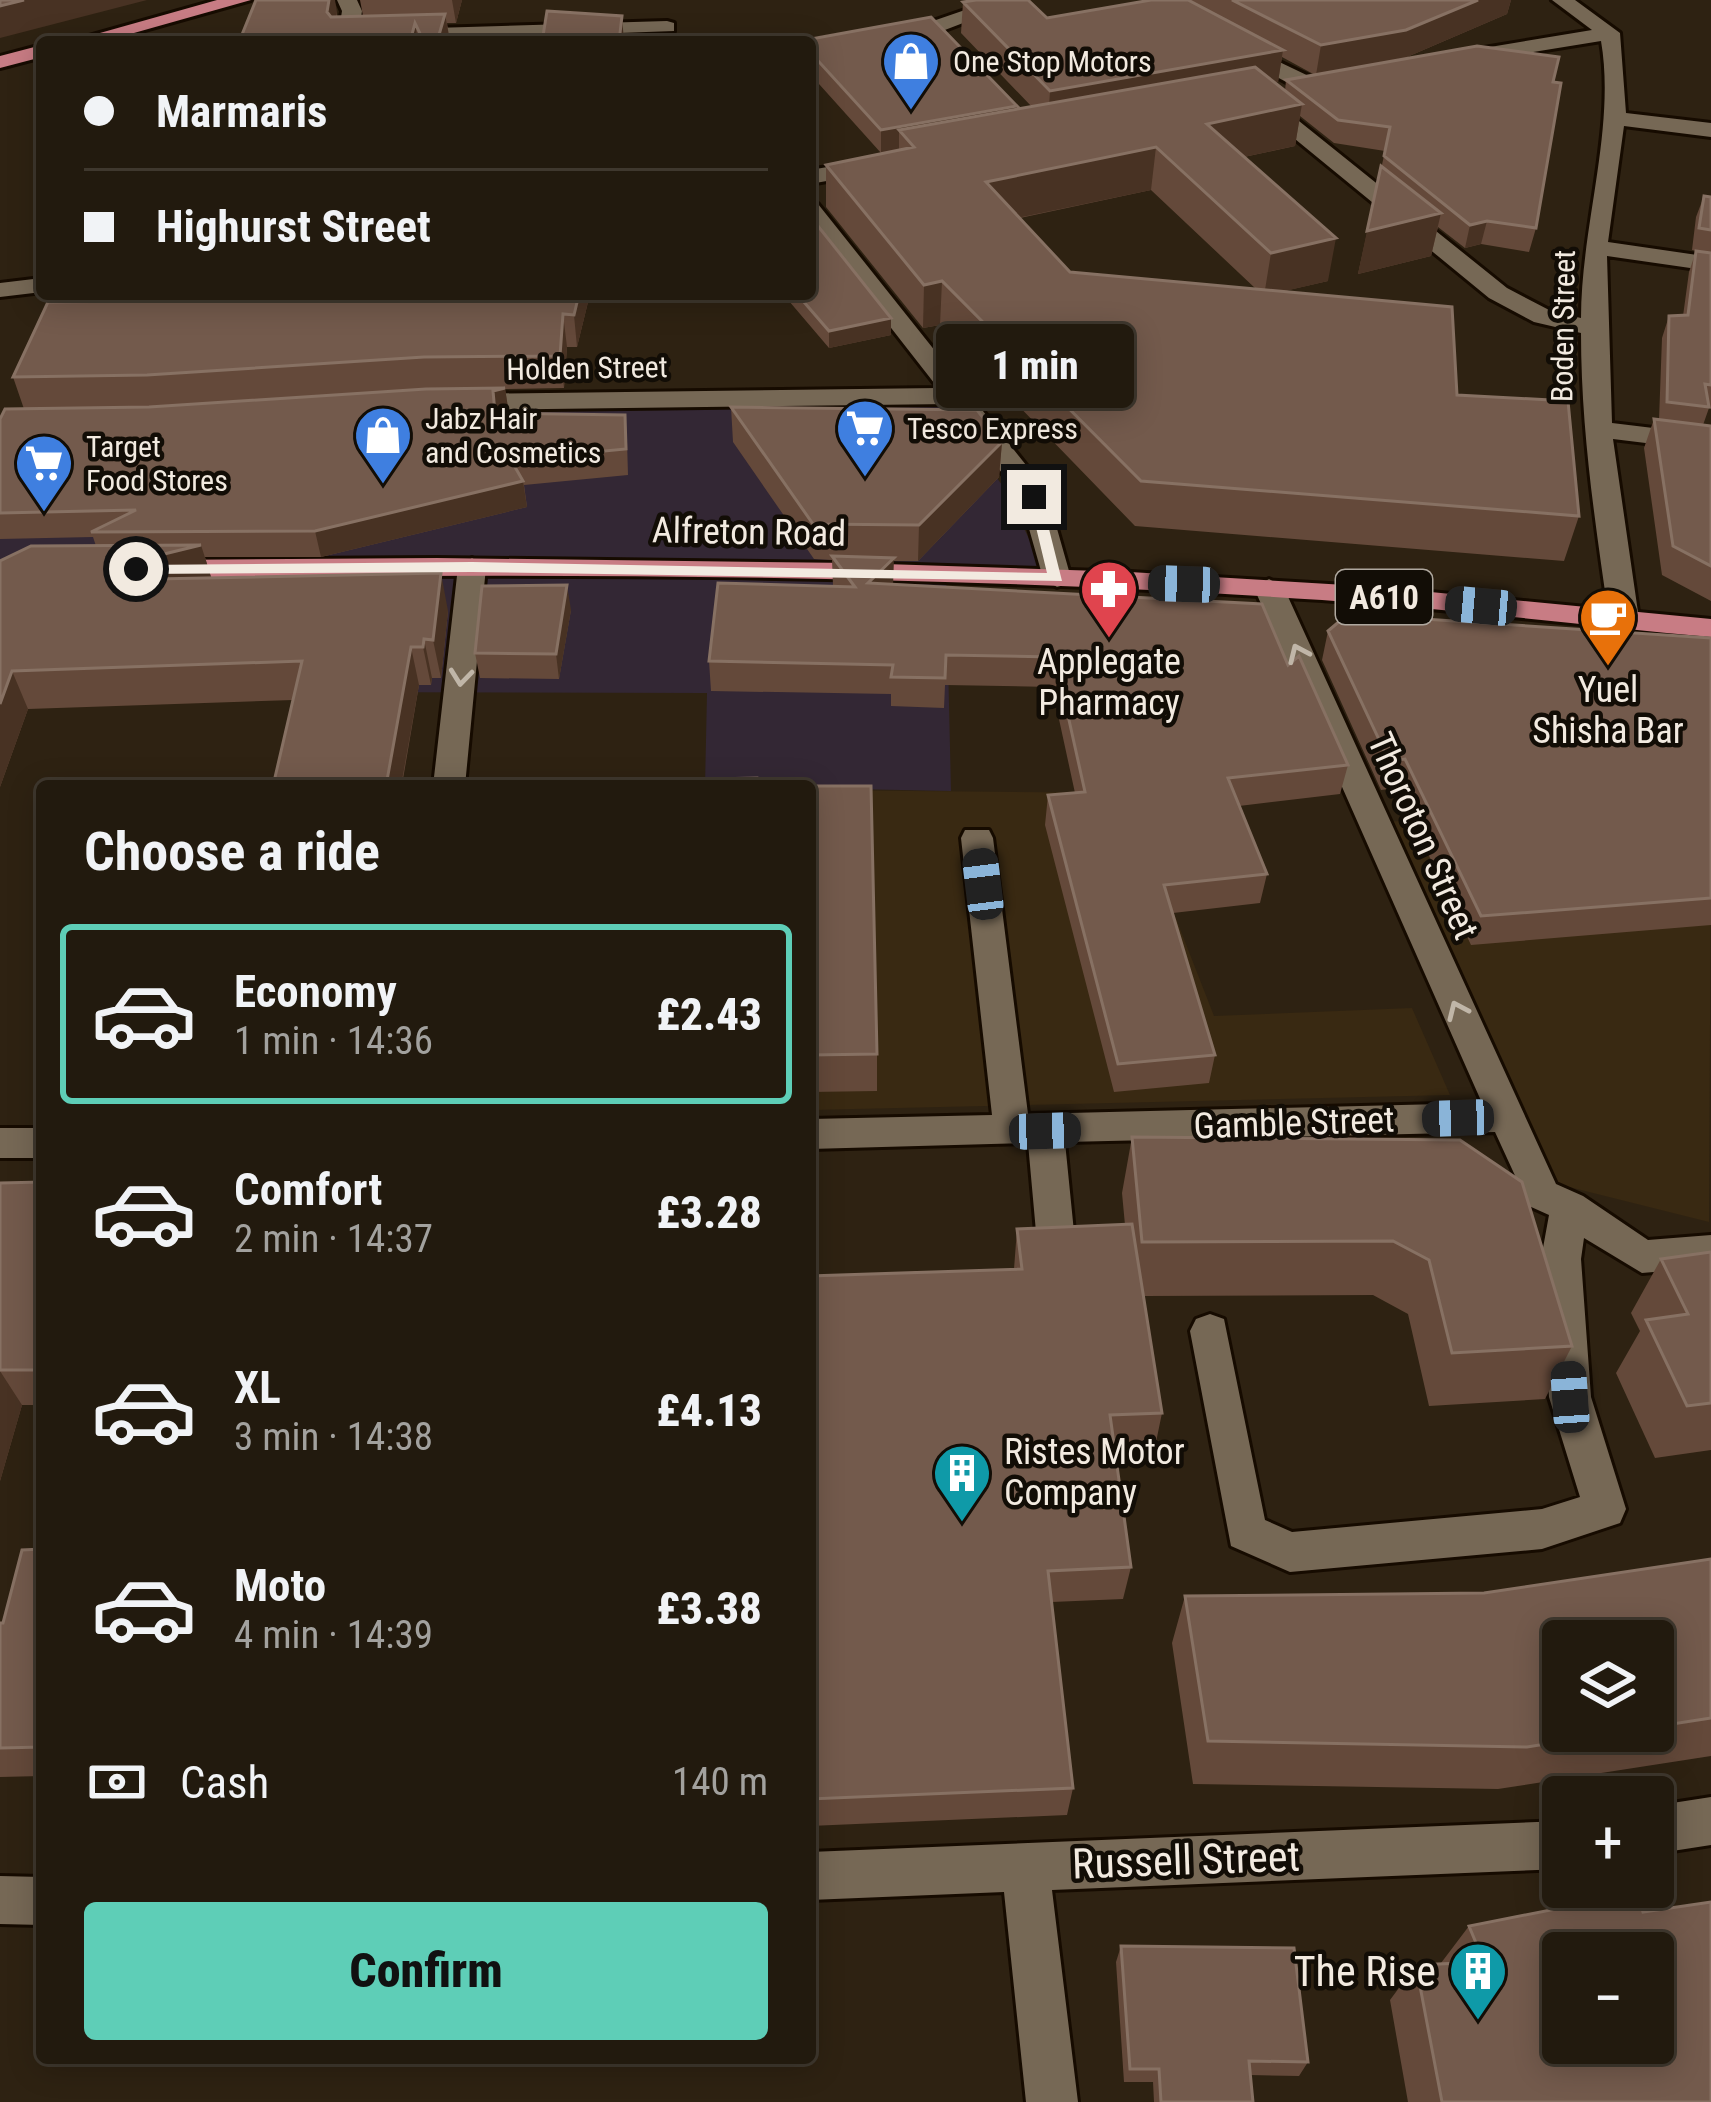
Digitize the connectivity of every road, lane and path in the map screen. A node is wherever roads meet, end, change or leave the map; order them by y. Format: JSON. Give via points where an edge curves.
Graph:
{"nodes":[{"id":1,"x":241,"y":0,"type":"edge"},
{"id":2,"x":347,"y":0,"type":"edge"},
{"id":3,"x":938,"y":0,"type":"edge"},
{"id":4,"x":1013,"y":0,"type":"edge"},
{"id":5,"x":1562,"y":0,"type":"edge"},
{"id":6,"x":650,"y":2,"type":"edge"},
{"id":7,"x":963,"y":20,"type":"junction"},
{"id":8,"x":1610,"y":33,"type":"junction"},
{"id":9,"x":673,"y":34,"type":"edge"},
{"id":10,"x":101,"y":36,"type":"edge"},
{"id":11,"x":348,"y":36,"type":"edge"},
{"id":12,"x":543,"y":36,"type":"edge"},
{"id":13,"x":1228,"y":42,"type":"edge"},
{"id":14,"x":816,"y":45,"type":"edge"},
{"id":15,"x":36,"y":53,"type":"edge"},
{"id":16,"x":1445,"y":61,"type":"edge"},
{"id":17,"x":0,"y":62,"type":"edge"},
{"id":18,"x":1612,"y":118,"type":"junction"},
{"id":19,"x":1711,"y":130,"type":"edge"},
{"id":20,"x":903,"y":160,"type":"edge"},
{"id":21,"x":816,"y":176,"type":"edge"},
{"id":22,"x":816,"y":216,"type":"edge"},
{"id":23,"x":1595,"y":247,"type":"junction"},
{"id":24,"x":1711,"y":264,"type":"edge"},
{"id":25,"x":36,"y":286,"type":"edge"},
{"id":26,"x":0,"y":290,"type":"edge"},
{"id":27,"x":1593,"y":328,"type":"junction"},
{"id":28,"x":960,"y":396,"type":"junction"},
{"id":29,"x":430,"y":402,"type":"edge"},
{"id":30,"x":1595,"y":429,"type":"junction"},
{"id":31,"x":1711,"y":443,"type":"edge"},
{"id":32,"x":472,"y":567,"type":"junction"},
{"id":33,"x":127,"y":570,"type":"edge"},
{"id":34,"x":1057,"y":578,"type":"junction"},
{"id":35,"x":1270,"y":588,"type":"junction"},
{"id":36,"x":1624,"y":620,"type":"junction"},
{"id":37,"x":1711,"y":628,"type":"edge"},
{"id":38,"x":450,"y":780,"type":"edge"},
{"id":39,"x":977,"y":838,"type":"dead end"},
{"id":40,"x":1504,"y":1117,"type":"junction"},
{"id":41,"x":1028,"y":1131,"type":"junction"},
{"id":42,"x":816,"y":1134,"type":"edge"},
{"id":43,"x":0,"y":1143,"type":"edge"},
{"id":44,"x":36,"y":1143,"type":"edge"},
{"id":45,"x":1569,"y":1207,"type":"junction"},
{"id":46,"x":1055,"y":1232,"type":"edge"},
{"id":47,"x":1711,"y":1251,"type":"edge"},
{"id":48,"x":1210,"y":1330,"type":"dead end"},
{"id":49,"x":1711,"y":1821,"type":"edge"},
{"id":50,"x":1674,"y":1827,"type":"edge"},
{"id":51,"x":1542,"y":1846,"type":"edge"},
{"id":52,"x":1025,"y":1866,"type":"junction"},
{"id":53,"x":816,"y":1876,"type":"edge"},
{"id":54,"x":0,"y":1900,"type":"edge"},
{"id":55,"x":36,"y":1900,"type":"edge"},
{"id":56,"x":1052,"y":2102,"type":"edge"}],
"edges":[{"from":1,"to":10,"type":"main road"},
{"from":2,"to":11,"type":"street"},
{"from":3,"to":7,"type":"street"},
{"from":4,"to":7,"type":"street"},
{"from":5,"to":8,"type":"street"},
{"from":6,"to":9,"type":"street"},
{"from":7,"to":14,"type":"street","via":[[944,34]]},
{"from":8,"to":16,"type":"street"},
{"from":8,"to":18,"type":"street","name":"Boden Street"},
{"from":9,"to":12,"type":"street"},
{"from":13,"to":27,"type":"street","via":[[1320,83],[1243,98],[1498,293],[1543,317]]},
{"from":15,"to":17,"type":"main road"},
{"from":18,"to":19,"type":"street"},
{"from":18,"to":23,"type":"street","name":"Boden Street"},
{"from":20,"to":21,"type":"street"},
{"from":22,"to":28,"type":"street"},
{"from":23,"to":24,"type":"street"},
{"from":23,"to":27,"type":"street","name":"Boden Street"},
{"from":25,"to":26,"type":"street"},
{"from":27,"to":30,"type":"street","name":"Boden Street"},
{"from":28,"to":29,"type":"street","name":"Holden Street"},
{"from":28,"to":34,"type":"street","via":[[1034,497]]},
{"from":30,"to":31,"type":"street"},
{"from":30,"to":36,"type":"street","name":"Boden Street"},
{"from":32,"to":33,"type":"main road","name":"Alfreton Road","number":"A610"},
{"from":32,"to":34,"type":"main road","name":"Alfreton Road","number":"A610"},
{"from":32,"to":38,"type":"street","one_way":true},
{"from":34,"to":35,"type":"main road","name":"Alfreton Road","number":"A610"},
{"from":35,"to":36,"type":"main road","name":"Alfreton Road","number":"A610"},
{"from":40,"to":35,"type":"street","name":"Thoroton Street","one_way":true},
{"from":36,"to":37,"type":"main road","name":"Alfreton Road","number":"A610"},
{"from":39,"to":41,"type":"street"},
{"from":40,"to":41,"type":"street","name":"Gamble Street"},
{"from":40,"to":45,"type":"street","via":[[1542,1195]]},
{"from":41,"to":42,"type":"street","name":"Gamble Street"},
{"from":41,"to":46,"type":"street"},
{"from":43,"to":44,"type":"street"},
{"from":45,"to":47,"type":"street","via":[[1642,1257]]},
{"from":45,"to":48,"type":"street","via":[[1562,1258],[1570,1397],[1604,1509],[1542,1529],[1289,1552],[1246,1532]]},
{"from":49,"to":50,"type":"street"},
{"from":51,"to":52,"type":"street","name":"Russell Street"},
{"from":52,"to":53,"type":"street","name":"Russell Street"},
{"from":52,"to":56,"type":"street"},
{"from":54,"to":55,"type":"street"}]}
